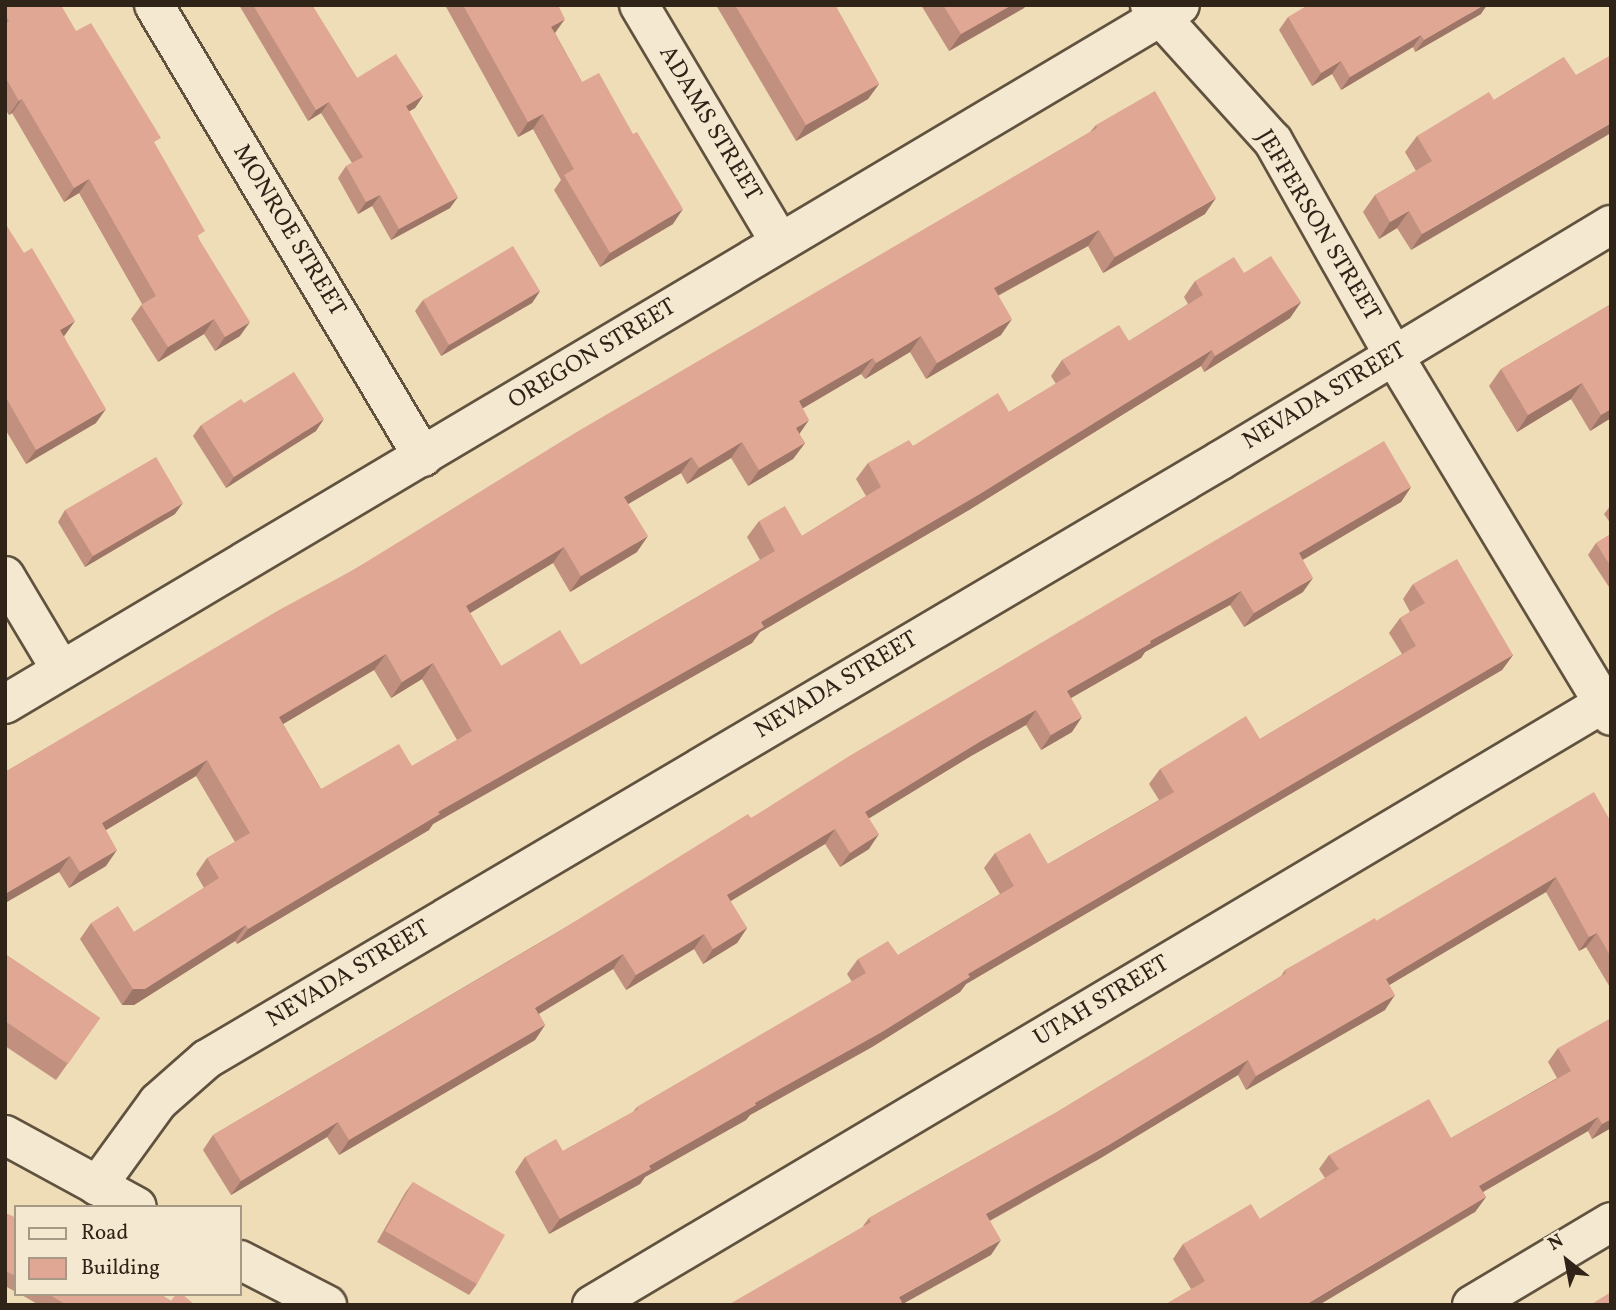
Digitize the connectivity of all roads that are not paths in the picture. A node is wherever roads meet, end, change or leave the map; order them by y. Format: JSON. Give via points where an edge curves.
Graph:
{"nodes":[{"id":1,"x":154,"y":5,"type":"edge"},
{"id":2,"x":639,"y":5,"type":"edge"},
{"id":3,"x":1164,"y":9,"type":"edge"},
{"id":4,"x":1611,"y":225,"type":"edge"},
{"id":5,"x":780,"y":242,"type":"junction"},
{"id":6,"x":1394,"y":356,"type":"junction"},
{"id":7,"x":423,"y":457,"type":"junction"},
{"id":8,"x":5,"y":576,"type":"edge"},
{"id":9,"x":61,"y":670,"type":"junction"},
{"id":10,"x":5,"y":704,"type":"edge"},
{"id":11,"x":1608,"y":706,"type":"edge"},
{"id":12,"x":5,"y":1135,"type":"edge"},
{"id":13,"x":97,"y":1186,"type":"junction"},
{"id":14,"x":133,"y":1205,"type":"edge"},
{"id":15,"x":1611,"y":1222,"type":"edge"},
{"id":16,"x":242,"y":1260,"type":"edge"},
{"id":17,"x":327,"y":1305,"type":"edge"},
{"id":18,"x":592,"y":1305,"type":"edge"},
{"id":19,"x":1472,"y":1305,"type":"edge"}],
"edges":[{"from":1,"to":7,"type":"street","name":"MONROE STREET"},
{"from":2,"to":5,"type":"street","name":"ADAMS STREET"},
{"from":3,"to":5,"type":"street","name":"OREGON STREET"},
{"from":3,"to":6,"type":"street","name":"JEFFERSON STREET","via":[[1273,141]]},
{"from":4,"to":6,"type":"street","name":"NEVADA STREET"},
{"from":5,"to":7,"type":"street","name":"OREGON STREET"},
{"from":6,"to":11,"type":"street","name":"JEFFERSON STREET"},
{"from":6,"to":13,"type":"street","name":"NEVADA STREET","via":[[207,1059],[158,1102]]},
{"from":7,"to":9,"type":"street","name":"OREGON STREET"},
{"from":8,"to":9,"type":"street"},
{"from":9,"to":10,"type":"street","name":"OREGON STREET"},
{"from":11,"to":18,"type":"street","name":"UTAH STREET"},
{"from":12,"to":13,"type":"street"},
{"from":13,"to":14,"type":"street"},
{"from":15,"to":19,"type":"street"},
{"from":16,"to":17,"type":"street"}]}
